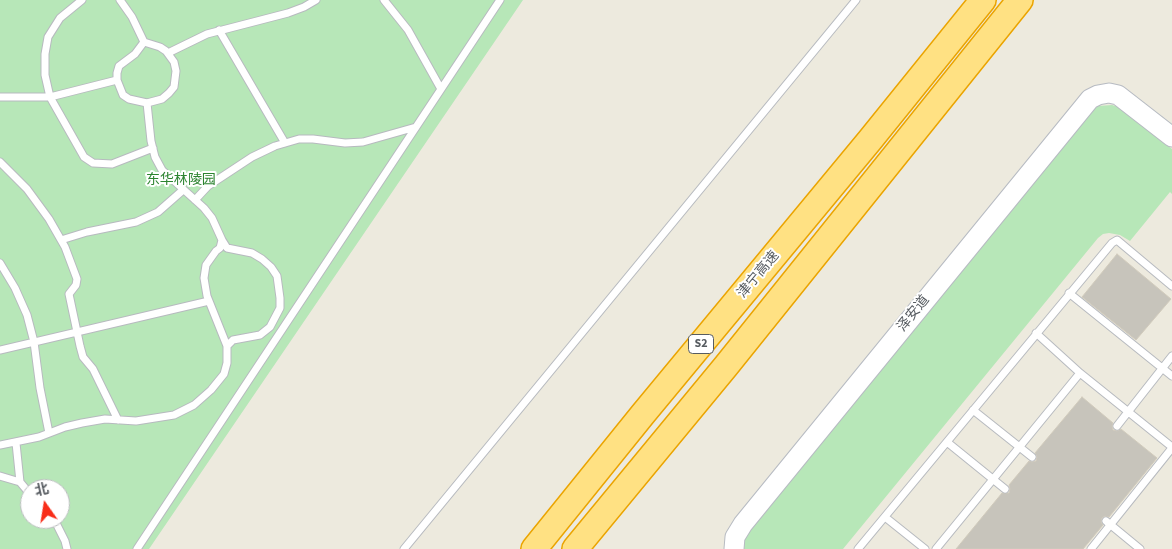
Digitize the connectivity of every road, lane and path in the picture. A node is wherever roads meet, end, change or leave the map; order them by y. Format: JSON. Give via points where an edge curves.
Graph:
{"nodes":[{"id":1,"x":82,"y":0,"type":"edge"},
{"id":2,"x":120,"y":0,"type":"edge"},
{"id":3,"x":316,"y":0,"type":"edge"},
{"id":4,"x":384,"y":0,"type":"edge"},
{"id":5,"x":500,"y":0,"type":"edge"},
{"id":6,"x":856,"y":0,"type":"edge"},
{"id":7,"x":983,"y":0,"type":"edge"},
{"id":8,"x":1020,"y":0,"type":"edge"},
{"id":9,"x":219,"y":30,"type":"junction"},
{"id":10,"x":144,"y":42,"type":"junction"},
{"id":11,"x":168,"y":53,"type":"junction"},
{"id":12,"x":117,"y":80,"type":"junction"},
{"id":13,"x":441,"y":89,"type":"junction"},
{"id":14,"x":0,"y":97,"type":"edge"},
{"id":15,"x":50,"y":97,"type":"junction"},
{"id":16,"x":146,"y":103,"type":"junction"},
{"id":17,"x":416,"y":127,"type":"junction"},
{"id":18,"x":1172,"y":137,"type":"edge"},
{"id":19,"x":285,"y":143,"type":"junction"},
{"id":20,"x":152,"y":148,"type":"junction"},
{"id":21,"x":1,"y":165,"type":"edge"},
{"id":22,"x":183,"y":190,"type":"junction"},
{"id":23,"x":195,"y":200,"type":"junction"},
{"id":24,"x":61,"y":240,"type":"junction"},
{"id":25,"x":224,"y":248,"type":"junction"},
{"id":26,"x":0,"y":264,"type":"edge"},
{"id":27,"x":1172,"y":286,"type":"edge"},
{"id":28,"x":1069,"y":293,"type":"junction"},
{"id":29,"x":209,"y":301,"type":"junction"},
{"id":30,"x":77,"y":332,"type":"junction"},
{"id":31,"x":1036,"y":334,"type":"junction"},
{"id":32,"x":224,"y":336,"type":"junction"},
{"id":33,"x":233,"y":340,"type":"junction"},
{"id":34,"x":34,"y":342,"type":"junction"},
{"id":35,"x":227,"y":346,"type":"junction"},
{"id":36,"x":0,"y":350,"type":"edge"},
{"id":37,"x":1172,"y":356,"type":"edge"},
{"id":38,"x":726,"y":366,"type":"junction"},
{"id":39,"x":1162,"y":368,"type":"junction"},
{"id":40,"x":1080,"y":373,"type":"junction"},
{"id":41,"x":1172,"y":376,"type":"edge"},
{"id":42,"x":973,"y":410,"type":"junction"},
{"id":43,"x":1128,"y":412,"type":"junction"},
{"id":44,"x":644,"y":414,"type":"junction"},
{"id":45,"x":118,"y":420,"type":"junction"},
{"id":46,"x":1117,"y":426,"type":"dead end"},
{"id":47,"x":49,"y":433,"type":"junction"},
{"id":48,"x":947,"y":442,"type":"junction"},
{"id":49,"x":16,"y":443,"type":"junction"},
{"id":50,"x":0,"y":445,"type":"edge"},
{"id":51,"x":1019,"y":448,"type":"junction"},
{"id":52,"x":1172,"y":448,"type":"edge"},
{"id":53,"x":1032,"y":457,"type":"dead end"},
{"id":54,"x":0,"y":476,"type":"edge"},
{"id":55,"x":994,"y":479,"type":"junction"},
{"id":56,"x":20,"y":482,"type":"joint"},
{"id":57,"x":1005,"y":489,"type":"dead end"},
{"id":58,"x":885,"y":517,"type":"junction"},
{"id":59,"x":1108,"y":523,"type":"junction"},
{"id":60,"x":59,"y":529,"type":"edge"},
{"id":61,"x":67,"y":549,"type":"edge"},
{"id":62,"x":137,"y":549,"type":"edge"},
{"id":63,"x":404,"y":549,"type":"edge"},
{"id":64,"x":521,"y":549,"type":"edge"},
{"id":65,"x":534,"y":549,"type":"edge"},
{"id":66,"x":575,"y":549,"type":"edge"},
{"id":67,"x":597,"y":549,"type":"edge"},
{"id":68,"x":734,"y":549,"type":"edge"},
{"id":69,"x":858,"y":549,"type":"edge"},
{"id":70,"x":924,"y":549,"type":"edge"},
{"id":71,"x":936,"y":549,"type":"edge"},
{"id":72,"x":1090,"y":549,"type":"edge"},
{"id":73,"x":1140,"y":549,"type":"edge"}],
"edges":[{"from":1,"to":15,"type":"lane","via":[[60,18],[48,37],[45,75]]},
{"from":2,"to":10,"type":"lane"},
{"from":3,"to":9,"type":"lane","via":[[288,13]]},
{"from":4,"to":13,"type":"lane","via":[[408,30]]},
{"from":5,"to":13,"type":"lane"},
{"from":6,"to":63,"type":"lane"},
{"from":7,"to":44,"type":"highway","name":"津宁高速","number":"S2"},
{"from":8,"to":38,"type":"highway","number":"S2"},
{"from":9,"to":11,"type":"lane"},
{"from":9,"to":19,"type":"lane"},
{"from":10,"to":11,"type":"lane"},
{"from":10,"to":12,"type":"lane","via":[[119,66]]},
{"from":11,"to":16,"type":"lane","via":[[176,70],[174,87],[162,99]]},
{"from":12,"to":15,"type":"lane"},
{"from":12,"to":16,"type":"lane","via":[[123,95]]},
{"from":13,"to":17,"type":"lane"},
{"from":14,"to":15,"type":"lane"},
{"from":15,"to":20,"type":"lane","via":[[84,157],[93,162],[112,164]]},
{"from":16,"to":20,"type":"lane"},
{"from":17,"to":19,"type":"lane","via":[[363,142],[299,139]]},
{"from":17,"to":62,"type":"lane"},
{"from":18,"to":68,"type":"street","name":"泽安道","via":[[1118,95],[1109,93],[1090,99],[744,524],[736,537]]},
{"from":19,"to":23,"type":"lane","via":[[252,158],[208,186]]},
{"from":20,"to":22,"type":"lane","via":[[162,170]]},
{"from":21,"to":24,"type":"lane","via":[[27,189]]},
{"from":22,"to":23,"type":"lane"},
{"from":22,"to":24,"type":"lane","via":[[158,212],[136,222]]},
{"from":23,"to":25,"type":"lane","via":[[212,218]]},
{"from":24,"to":30,"type":"lane","via":[[77,279],[69,294]]},
{"from":25,"to":29,"type":"lane","via":[[210,257],[204,270]]},
{"from":25,"to":33,"type":"lane","via":[[252,253],[262,259],[277,276],[280,298],[280,308],[270,328],[260,335]]},
{"from":26,"to":34,"type":"lane","via":[[15,288]]},
{"from":27,"to":28,"type":"lane","via":[[1117,240]]},
{"from":28,"to":31,"type":"lane"},
{"from":28,"to":39,"type":"lane"},
{"from":29,"to":30,"type":"lane"},
{"from":29,"to":32,"type":"lane"},
{"from":30,"to":34,"type":"lane"},
{"from":30,"to":45,"type":"lane","via":[[84,357]]},
{"from":31,"to":40,"type":"lane"},
{"from":31,"to":42,"type":"lane"},
{"from":32,"to":33,"type":"lane"},
{"from":32,"to":35,"type":"lane"},
{"from":33,"to":35,"type":"lane"},
{"from":34,"to":36,"type":"lane"},
{"from":34,"to":47,"type":"lane"},
{"from":35,"to":45,"type":"lane","via":[[224,374],[194,405],[174,415],[136,421]]},
{"from":37,"to":39,"type":"lane"},
{"from":38,"to":66,"type":"highway","number":"S2"},
{"from":38,"to":67,"type":"highway","via":[[670,453]]},
{"from":39,"to":41,"type":"lane"},
{"from":39,"to":43,"type":"lane"},
{"from":40,"to":43,"type":"lane"},
{"from":40,"to":51,"type":"lane"},
{"from":42,"to":48,"type":"lane"},
{"from":42,"to":51,"type":"lane"},
{"from":43,"to":46,"type":"lane"},
{"from":43,"to":52,"type":"lane"},
{"from":44,"to":64,"type":"highway"},
{"from":44,"to":65,"type":"highway","name":"津宁高速","number":"S2"},
{"from":45,"to":47,"type":"lane","via":[[82,423]]},
{"from":47,"to":49,"type":"lane"},
{"from":48,"to":55,"type":"lane"},
{"from":48,"to":58,"type":"lane"},
{"from":49,"to":50,"type":"lane"},
{"from":49,"to":56,"type":"lane"},
{"from":51,"to":53,"type":"lane"},
{"from":51,"to":55,"type":"lane"},
{"from":52,"to":59,"type":"lane"},
{"from":54,"to":56,"type":"lane"},
{"from":55,"to":57,"type":"lane"},
{"from":55,"to":71,"type":"lane"},
{"from":58,"to":69,"type":"lane"},
{"from":58,"to":70,"type":"lane"},
{"from":59,"to":72,"type":"lane"},
{"from":59,"to":73,"type":"lane"},
{"from":60,"to":61,"type":"lane"}]}
